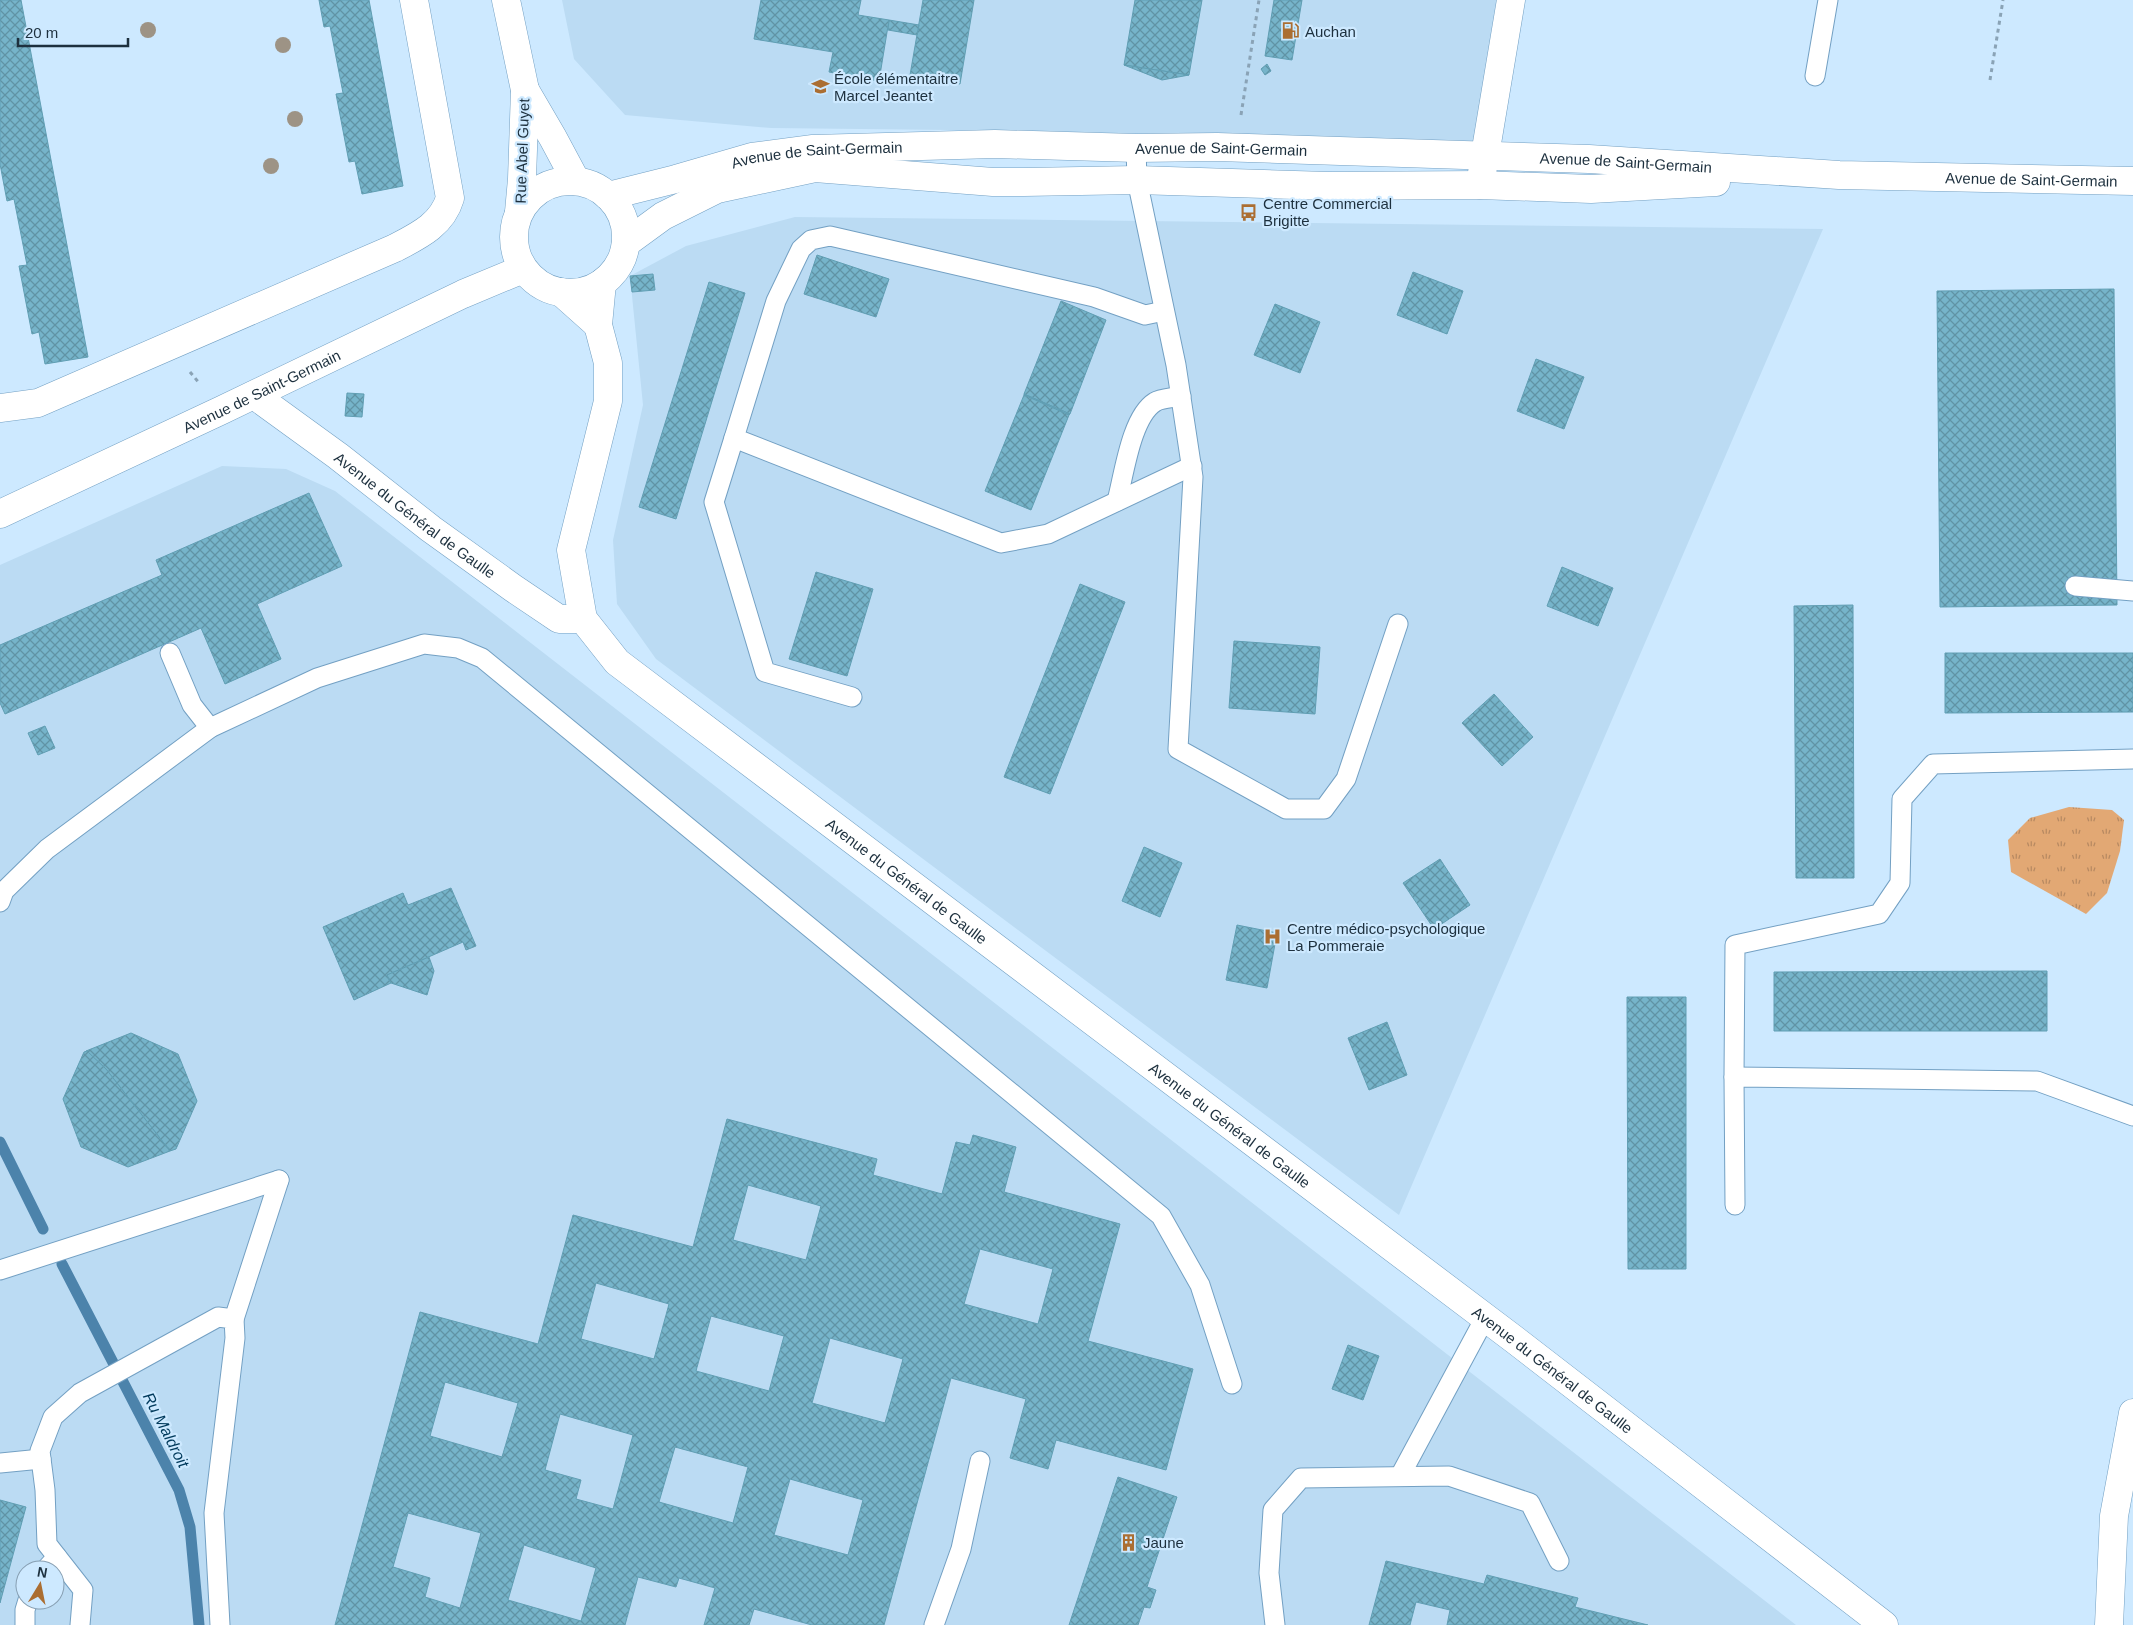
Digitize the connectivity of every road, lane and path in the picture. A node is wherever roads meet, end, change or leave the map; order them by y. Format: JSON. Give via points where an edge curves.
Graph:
{"nodes":[{"id":1,"x":414,"y":0,"type":"edge"},
{"id":2,"x":506,"y":0,"type":"edge"},
{"id":3,"x":1259,"y":0,"type":"edge"},
{"id":4,"x":1511,"y":0,"type":"edge"},
{"id":5,"x":1828,"y":0,"type":"edge"},
{"id":6,"x":2004,"y":0,"type":"edge"},
{"id":7,"x":1815,"y":76,"type":"dead end"},
{"id":8,"x":1990,"y":80,"type":"dead end"},
{"id":9,"x":524,"y":90,"type":"junction"},
{"id":10,"x":1136,"y":148,"type":"junction"},
{"id":11,"x":1236,"y":148,"type":"junction"},
{"id":12,"x":1484,"y":156,"type":"junction"},
{"id":13,"x":1839,"y":175,"type":"junction"},
{"id":14,"x":1137,"y":180,"type":"junction"},
{"id":15,"x":576,"y":181,"type":"junction"},
{"id":16,"x":2133,"y":181,"type":"edge"},
{"id":17,"x":1480,"y":185,"type":"junction"},
{"id":18,"x":608,"y":196,"type":"junction"},
{"id":19,"x":519,"y":212,"type":"junction"},
{"id":20,"x":626,"y":243,"type":"junction"},
{"id":21,"x":523,"y":269,"type":"junction"},
{"id":22,"x":602,"y":283,"type":"junction"},
{"id":23,"x":562,"y":292,"type":"junction"},
{"id":24,"x":1164,"y":311,"type":"junction"},
{"id":25,"x":598,"y":325,"type":"junction"},
{"id":26,"x":168,"y":346,"type":"junction"},
{"id":27,"x":254,"y":395,"type":"junction"},
{"id":28,"x":1181,"y":396,"type":"junction"},
{"id":29,"x":0,"y":408,"type":"edge"},
{"id":30,"x":222,"y":410,"type":"junction"},
{"id":31,"x":734,"y":438,"type":"junction"},
{"id":32,"x":1192,"y":466,"type":"junction"},
{"id":33,"x":1117,"y":502,"type":"junction"},
{"id":34,"x":0,"y":514,"type":"edge"},
{"id":35,"x":2074,"y":586,"type":"dead end"},
{"id":36,"x":2133,"y":591,"type":"edge"},
{"id":37,"x":583,"y":618,"type":"junction"},
{"id":38,"x":1398,"y":624,"type":"dead end"},
{"id":39,"x":170,"y":653,"type":"dead end"},
{"id":40,"x":852,"y":697,"type":"dead end"},
{"id":41,"x":210,"y":728,"type":"junction"},
{"id":42,"x":2133,"y":759,"type":"edge"},
{"id":43,"x":0,"y":902,"type":"edge"},
{"id":44,"x":1734,"y":1077,"type":"junction"},
{"id":45,"x":2133,"y":1116,"type":"edge"},
{"id":46,"x":1735,"y":1206,"type":"dead end"},
{"id":47,"x":0,"y":1270,"type":"edge"},
{"id":48,"x":1485,"y":1318,"type":"junction"},
{"id":49,"x":234,"y":1319,"type":"junction"},
{"id":50,"x":1232,"y":1384,"type":"dead end"},
{"id":51,"x":2133,"y":1413,"type":"edge"},
{"id":52,"x":41,"y":1459,"type":"junction"},
{"id":53,"x":980,"y":1461,"type":"dead end"},
{"id":54,"x":0,"y":1463,"type":"edge"},
{"id":55,"x":1400,"y":1476,"type":"junction"},
{"id":56,"x":50,"y":1560,"type":"edge"},
{"id":57,"x":1559,"y":1561,"type":"dead end"},
{"id":58,"x":65,"y":1575,"type":"edge"},
{"id":59,"x":25,"y":1610,"type":"edge"},
{"id":60,"x":25,"y":1625,"type":"edge"},
{"id":61,"x":80,"y":1625,"type":"edge"},
{"id":62,"x":220,"y":1625,"type":"edge"},
{"id":63,"x":934,"y":1625,"type":"edge"},
{"id":64,"x":1275,"y":1625,"type":"edge"},
{"id":65,"x":1884,"y":1625,"type":"edge"},
{"id":66,"x":2109,"y":1625,"type":"edge"}],
"edges":[{"from":1,"to":26,"type":"street","via":[[450,198],[446,211],[424,233],[395,248]]},
{"from":2,"to":9,"type":"street","name":"Rue Abel Guyet"},
{"from":3,"to":11,"type":"path"},
{"from":4,"to":12,"type":"street"},
{"from":5,"to":7,"type":"lane"},
{"from":6,"to":8,"type":"path"},
{"from":9,"to":15,"type":"street","name":"Rue Abel Guyet"},
{"from":9,"to":19,"type":"street","name":"Rue Abel Guyet"},
{"from":10,"to":11,"type":"street","name":"Avenue de Saint-Germain"},
{"from":10,"to":14,"type":"lane"},
{"from":10,"to":18,"type":"street","name":"Avenue de Saint-Germain","via":[[995,144],[813,149],[752,156]]},
{"from":11,"to":12,"type":"street","name":"Avenue de Saint-Germain"},
{"from":12,"to":13,"type":"street","name":"Avenue de Saint-Germain","via":[[1589,159]]},
{"from":12,"to":17,"type":"street"},
{"from":13,"to":16,"type":"street","name":"Avenue de Saint-Germain"},
{"from":13,"to":17,"type":"street","name":"Avenue de Saint-Germain","via":[[1591,189]]},
{"from":14,"to":17,"type":"street","name":"Avenue de Saint-Germain","via":[[1328,186]]},
{"from":14,"to":20,"type":"street","name":"Avenue de Saint-Germain","via":[[993,182],[815,168],[717,189],[663,216]]},
{"from":14,"to":24,"type":"lane"},
{"from":15,"to":18,"type":"street","via":[[593,186]]},
{"from":15,"to":19,"type":"street","via":[[542,188]]},
{"from":18,"to":20,"type":"street","via":[[619,210],[625,226]]},
{"from":19,"to":21,"type":"street","via":[[514,226],[514,241]]},
{"from":20,"to":22,"type":"street","via":[[614,272]]},
{"from":21,"to":23,"type":"street","via":[[540,284]]},
{"from":21,"to":27,"type":"street","name":"Avenue de Saint-Germain","via":[[463,294]]},
{"from":22,"to":23,"type":"street","via":[[576,292]]},
{"from":22,"to":25,"type":"street","name":"Avenue du Général de Gaulle"},
{"from":23,"to":25,"type":"street"},
{"from":24,"to":28,"type":"lane"},
{"from":24,"to":31,"type":"lane","via":[[1145,315],[1094,297],[830,236],[811,240],[801,249],[776,301]]},
{"from":25,"to":37,"type":"street","name":"Avenue du Général de Gaulle","via":[[608,363],[608,400],[571,550]]},
{"from":26,"to":29,"type":"street","via":[[38,403]]},
{"from":26,"to":30,"type":"path"},
{"from":27,"to":30,"type":"street","name":"Avenue de Saint-Germain"},
{"from":27,"to":37,"type":"street","name":"Avenue du Général de Gaulle","via":[[512,588],[559,619]]},
{"from":28,"to":32,"type":"lane"},
{"from":28,"to":33,"type":"lane","via":[[1156,401],[1146,408],[1135,431]]},
{"from":30,"to":34,"type":"street","name":"Avenue de Saint-Germain"},
{"from":31,"to":33,"type":"lane","via":[[1001,543],[1048,534]]},
{"from":31,"to":40,"type":"lane","via":[[714,502],[766,672]]},
{"from":32,"to":33,"type":"lane"},
{"from":32,"to":38,"type":"lane","via":[[1178,749],[1286,809],[1324,809],[1346,779]]},
{"from":35,"to":36,"type":"lane"},
{"from":37,"to":48,"type":"street","name":"Avenue du Général de Gaulle","via":[[617,662]]},
{"from":39,"to":41,"type":"lane","via":[[192,705]]},
{"from":41,"to":43,"type":"lane","via":[[47,849],[4,891]]},
{"from":41,"to":50,"type":"lane","via":[[317,678],[424,644],[458,648],[482,658],[1161,1216],[1200,1285]]},
{"from":42,"to":44,"type":"lane","via":[[1933,764],[1902,799],[1900,883],[1879,914],[1735,945]]},
{"from":44,"to":45,"type":"lane","via":[[2037,1081]]},
{"from":44,"to":46,"type":"lane"},
{"from":47,"to":49,"type":"lane","via":[[279,1180]]},
{"from":48,"to":55,"type":"lane"},
{"from":48,"to":65,"type":"street","name":"Avenue du Général de Gaulle"},
{"from":49,"to":52,"type":"lane","via":[[218,1318],[80,1393],[53,1417],[40,1451]]},
{"from":49,"to":62,"type":"lane","via":[[235,1338],[214,1512]]},
{"from":51,"to":66,"type":"street","via":[[2114,1516]]},
{"from":52,"to":54,"type":"lane"},
{"from":52,"to":56,"type":"lane"},
{"from":53,"to":63,"type":"lane","via":[[961,1549]]},
{"from":55,"to":57,"type":"lane","via":[[1449,1476],[1530,1503]]},
{"from":55,"to":64,"type":"lane","via":[[1301,1478],[1272,1510],[1269,1572]]},
{"from":58,"to":61,"type":"lane","via":[[83,1590]]},
{"from":59,"to":60,"type":"lane"}]}
